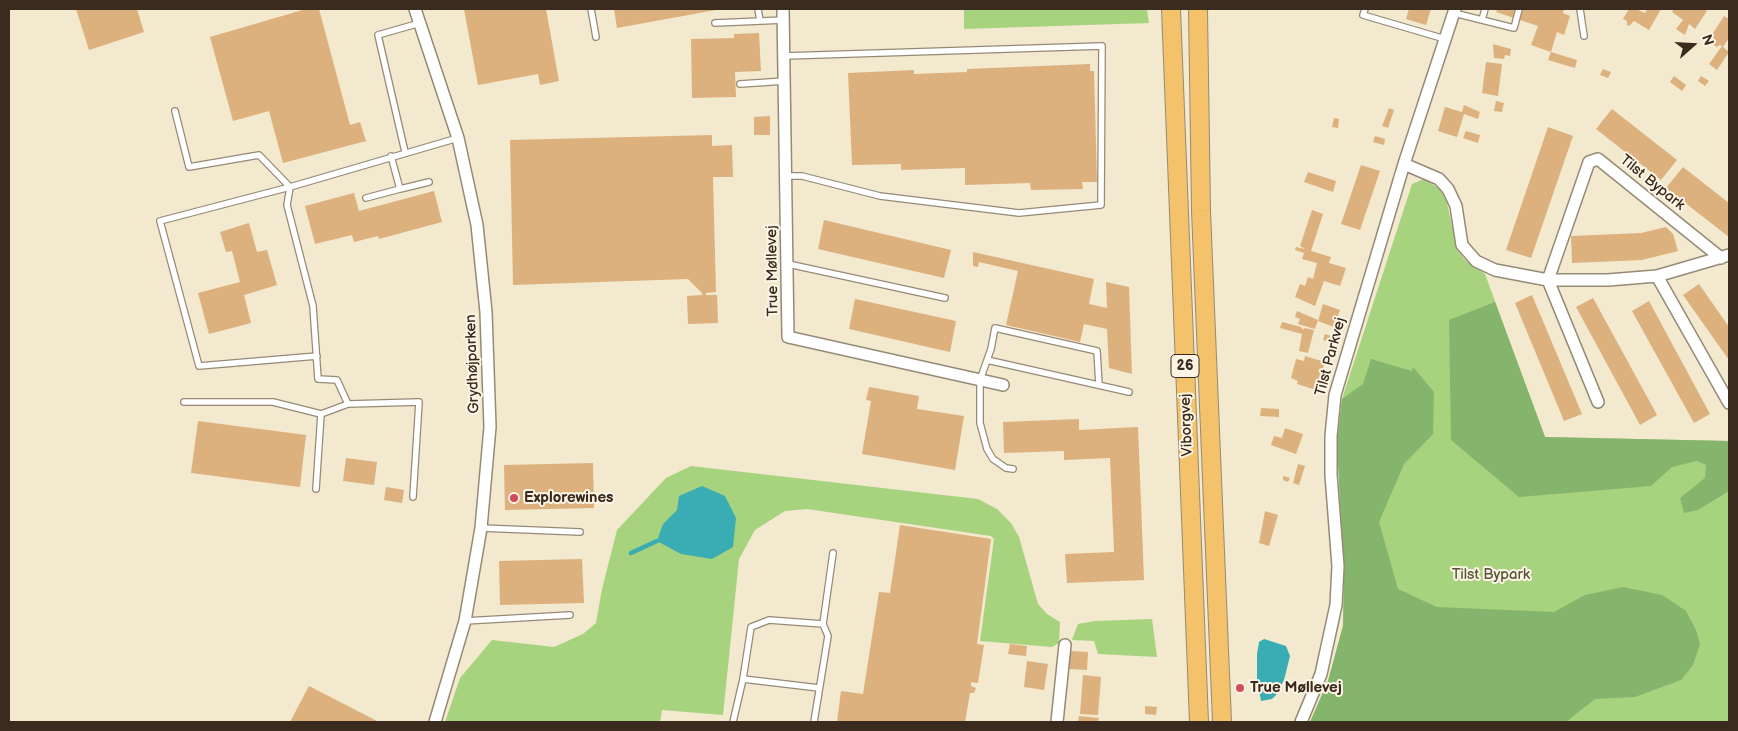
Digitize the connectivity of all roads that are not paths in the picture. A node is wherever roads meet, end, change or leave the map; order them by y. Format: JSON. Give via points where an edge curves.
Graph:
{"nodes":[{"id":1,"x":414,"y":9,"type":"edge"},
{"id":2,"x":591,"y":9,"type":"edge"},
{"id":3,"x":758,"y":9,"type":"edge"},
{"id":4,"x":1171,"y":9,"type":"edge"},
{"id":5,"x":1198,"y":9,"type":"edge"},
{"id":6,"x":1364,"y":9,"type":"edge"},
{"id":7,"x":1486,"y":9,"type":"edge"},
{"id":8,"x":1519,"y":9,"type":"edge"},
{"id":9,"x":1580,"y":9,"type":"edge"},
{"id":10,"x":1454,"y":11,"type":"edge"},
{"id":11,"x":783,"y":14,"type":"edge"},
{"id":12,"x":1482,"y":20,"type":"junction"},
{"id":13,"x":760,"y":21,"type":"junction"},
{"id":14,"x":420,"y":23,"type":"junction"},
{"id":15,"x":714,"y":23,"type":"dead end"},
{"id":16,"x":1584,"y":36,"type":"dead end"},
{"id":17,"x":596,"y":37,"type":"dead end"},
{"id":18,"x":1445,"y":39,"type":"junction"},
{"id":19,"x":785,"y":56,"type":"junction"},
{"id":20,"x":785,"y":81,"type":"junction"},
{"id":21,"x":740,"y":84,"type":"dead end"},
{"id":22,"x":175,"y":110,"type":"dead end"},
{"id":23,"x":458,"y":138,"type":"junction"},
{"id":24,"x":406,"y":152,"type":"junction"},
{"id":25,"x":391,"y":156,"type":"junction"},
{"id":26,"x":1404,"y":164,"type":"junction"},
{"id":27,"x":786,"y":176,"type":"junction"},
{"id":28,"x":429,"y":182,"type":"dead end"},
{"id":29,"x":290,"y":187,"type":"junction"},
{"id":30,"x":400,"y":189,"type":"junction"},
{"id":31,"x":366,"y":198,"type":"dead end"},
{"id":32,"x":1725,"y":256,"type":"edge"},
{"id":33,"x":788,"y":264,"type":"junction"},
{"id":34,"x":1657,"y":276,"type":"junction"},
{"id":35,"x":1548,"y":280,"type":"junction"},
{"id":36,"x":945,"y":298,"type":"dead end"},
{"id":37,"x":317,"y":356,"type":"junction"},
{"id":38,"x":987,"y":360,"type":"junction"},
{"id":39,"x":980,"y":380,"type":"junction"},
{"id":40,"x":1003,"y":385,"type":"dead end"},
{"id":41,"x":1100,"y":385,"type":"junction"},
{"id":42,"x":1129,"y":392,"type":"dead end"},
{"id":43,"x":184,"y":402,"type":"dead end"},
{"id":44,"x":1598,"y":402,"type":"dead end"},
{"id":45,"x":1729,"y":403,"type":"edge"},
{"id":46,"x":348,"y":404,"type":"junction"},
{"id":47,"x":321,"y":414,"type":"junction"},
{"id":48,"x":1014,"y":469,"type":"dead end"},
{"id":49,"x":316,"y":489,"type":"dead end"},
{"id":50,"x":413,"y":497,"type":"dead end"},
{"id":51,"x":481,"y":528,"type":"junction"},
{"id":52,"x":580,"y":532,"type":"dead end"},
{"id":53,"x":832,"y":553,"type":"dead end"},
{"id":54,"x":570,"y":615,"type":"dead end"},
{"id":55,"x":465,"y":621,"type":"junction"},
{"id":56,"x":823,"y":624,"type":"junction"},
{"id":57,"x":1065,"y":645,"type":"dead end"},
{"id":58,"x":743,"y":679,"type":"junction"},
{"id":59,"x":819,"y":688,"type":"junction"},
{"id":60,"x":435,"y":722,"type":"edge"},
{"id":61,"x":733,"y":722,"type":"edge"},
{"id":62,"x":814,"y":722,"type":"edge"},
{"id":63,"x":1057,"y":722,"type":"edge"},
{"id":64,"x":1199,"y":722,"type":"edge"},
{"id":65,"x":1222,"y":722,"type":"edge"},
{"id":66,"x":1301,"y":722,"type":"edge"}],
"edges":[{"from":1,"to":14,"type":"street","name":"Grydhøjparken"},
{"from":2,"to":17,"type":"lane"},
{"from":3,"to":13,"type":"lane"},
{"from":4,"to":64,"type":"main road","name":"Viborgvej","number":"26"},
{"from":5,"to":65,"type":"main road","name":"Viborgvej","number":"26","via":[[1201,211]]},
{"from":6,"to":18,"type":"lane","via":[[1363,14]]},
{"from":7,"to":12,"type":"lane"},
{"from":8,"to":12,"type":"lane","via":[[1514,28]]},
{"from":9,"to":16,"type":"lane"},
{"from":10,"to":12,"type":"lane"},
{"from":10,"to":18,"type":"street","name":"Tilst Parkvej"},
{"from":11,"to":13,"type":"lane"},
{"from":11,"to":19,"type":"street","name":"True Møllevej"},
{"from":13,"to":15,"type":"lane"},
{"from":14,"to":23,"type":"street","name":"Grydhøjparken"},
{"from":14,"to":24,"type":"lane","via":[[378,35]]},
{"from":18,"to":26,"type":"street","name":"Tilst Parkvej"},
{"from":19,"to":20,"type":"street","name":"True Møllevej"},
{"from":19,"to":27,"type":"lane","via":[[1102,46],[1101,205],[1019,213],[880,196],[802,176]]},
{"from":20,"to":21,"type":"lane"},
{"from":20,"to":27,"type":"street","name":"True Møllevej"},
{"from":22,"to":29,"type":"lane","via":[[190,168],[259,155]]},
{"from":23,"to":24,"type":"lane"},
{"from":23,"to":51,"type":"street","name":"Grydhøjparken","via":[[477,225],[486,312],[490,427]]},
{"from":24,"to":25,"type":"lane"},
{"from":25,"to":29,"type":"lane"},
{"from":25,"to":30,"type":"lane"},
{"from":26,"to":35,"type":"street","name":"Tilst Bypark","via":[[1439,179],[1448,189],[1456,206],[1462,245],[1476,262],[1495,270]]},
{"from":26,"to":66,"type":"street","name":"Tilst Parkvej","via":[[1335,395],[1330,446],[1338,566],[1336,605],[1321,674]]},
{"from":27,"to":33,"type":"street","name":"True Møllevej"},
{"from":28,"to":30,"type":"lane"},
{"from":29,"to":37,"type":"lane","via":[[287,206],[313,306]]},
{"from":29,"to":37,"type":"lane","via":[[160,220],[199,366]]},
{"from":30,"to":31,"type":"lane"},
{"from":32,"to":34,"type":"street","name":"Tilst Bypark"},
{"from":32,"to":35,"type":"street","name":"Tilst Bypark","via":[[1598,160],[1589,162]]},
{"from":33,"to":36,"type":"lane"},
{"from":33,"to":39,"type":"street","name":"True Møllevej","via":[[788,337]]},
{"from":34,"to":35,"type":"street","name":"Tilst Bypark"},
{"from":34,"to":45,"type":"street"},
{"from":35,"to":44,"type":"street"},
{"from":37,"to":46,"type":"lane","via":[[318,379],[336,380]]},
{"from":38,"to":39,"type":"lane"},
{"from":38,"to":41,"type":"lane"},
{"from":38,"to":41,"type":"lane","via":[[995,328],[1097,351]]},
{"from":39,"to":40,"type":"street","name":"True Møllevej"},
{"from":39,"to":48,"type":"lane","via":[[980,423],[984,444],[999,464]]},
{"from":41,"to":42,"type":"lane"},
{"from":43,"to":47,"type":"lane","via":[[273,402]]},
{"from":46,"to":47,"type":"lane"},
{"from":46,"to":50,"type":"lane","via":[[419,402]]},
{"from":47,"to":49,"type":"lane"},
{"from":51,"to":52,"type":"lane"},
{"from":51,"to":55,"type":"street","name":"Grydhøjparken"},
{"from":53,"to":56,"type":"lane"},
{"from":54,"to":55,"type":"lane"},
{"from":55,"to":60,"type":"street","name":"Grydhøjparken"},
{"from":56,"to":58,"type":"lane","via":[[769,620],[751,627]]},
{"from":56,"to":59,"type":"lane","via":[[828,636]]},
{"from":57,"to":63,"type":"street"},
{"from":58,"to":59,"type":"lane"},
{"from":58,"to":61,"type":"lane"},
{"from":59,"to":62,"type":"lane"}]}
